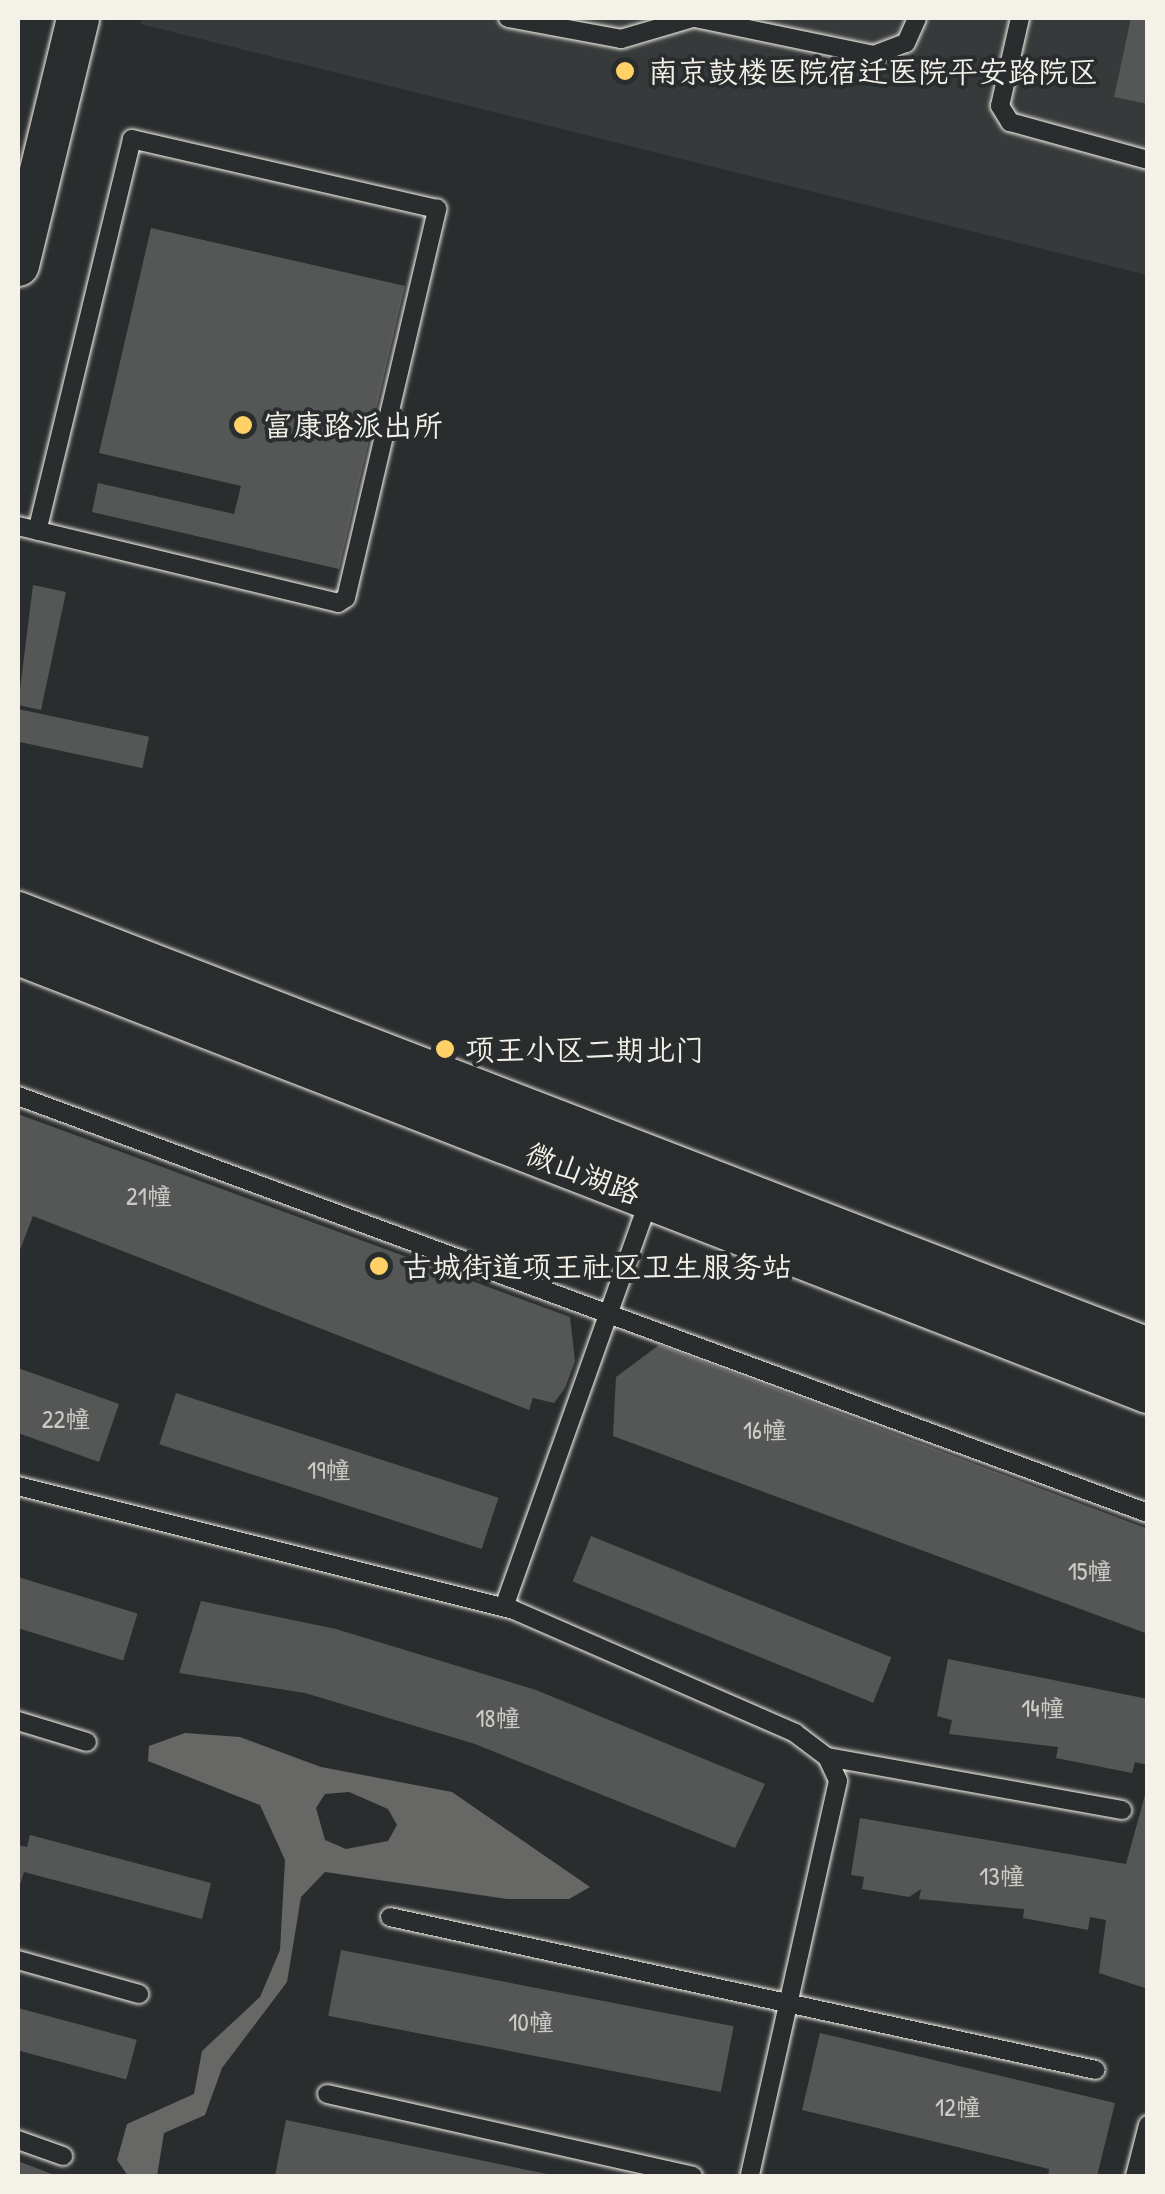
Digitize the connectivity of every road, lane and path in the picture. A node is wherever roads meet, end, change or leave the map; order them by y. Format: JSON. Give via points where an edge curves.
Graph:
{"nodes":[{"id":1,"x":78,"y":18,"type":"edge"},
{"id":2,"x":508,"y":18,"type":"edge"},
{"id":3,"x":694,"y":18,"type":"edge"},
{"id":4,"x":917,"y":18,"type":"edge"},
{"id":5,"x":1020,"y":18,"type":"edge"},
{"id":6,"x":1148,"y":160,"type":"edge"},
{"id":7,"x":18,"y":265,"type":"edge"},
{"id":8,"x":18,"y":526,"type":"edge"},
{"id":9,"x":36,"y":531,"type":"junction"},
{"id":10,"x":18,"y":912,"type":"edge"},
{"id":11,"x":18,"y":954,"type":"edge"},
{"id":12,"x":18,"y":1096,"type":"edge"},
{"id":13,"x":657,"y":1180,"type":"junction"},
{"id":14,"x":604,"y":1313,"type":"junction"},
{"id":15,"x":1148,"y":1349,"type":"edge"},
{"id":16,"x":1148,"y":1392,"type":"edge"},
{"id":17,"x":18,"y":1486,"type":"edge"},
{"id":18,"x":1148,"y":1513,"type":"edge"},
{"id":19,"x":504,"y":1608,"type":"junction"},
{"id":20,"x":18,"y":1720,"type":"edge"},
{"id":21,"x":87,"y":1742,"type":"dead end"},
{"id":22,"x":828,"y":1757,"type":"junction"},
{"id":23,"x":1122,"y":1810,"type":"dead end"},
{"id":24,"x":390,"y":1917,"type":"dead end"},
{"id":25,"x":18,"y":1960,"type":"edge"},
{"id":26,"x":138,"y":1994,"type":"dead end"},
{"id":27,"x":789,"y":1999,"type":"junction"},
{"id":28,"x":1096,"y":2070,"type":"dead end"},
{"id":29,"x":327,"y":2094,"type":"dead end"},
{"id":30,"x":1148,"y":2125,"type":"edge"},
{"id":31,"x":18,"y":2140,"type":"edge"},
{"id":32,"x":64,"y":2156,"type":"dead end"},
{"id":33,"x":693,"y":2176,"type":"edge"},
{"id":34,"x":750,"y":2176,"type":"edge"},
{"id":35,"x":1134,"y":2176,"type":"edge"}],
"edges":[{"from":1,"to":7,"type":"street"},
{"from":2,"to":3,"type":"lane","via":[[621,39]]},
{"from":3,"to":4,"type":"lane","via":[[874,55],[906,43]]},
{"from":5,"to":6,"type":"lane","via":[[1000,106],[1010,122]]},
{"from":8,"to":9,"type":"lane"},
{"from":9,"to":9,"type":"lane","via":[[346,598],[437,209],[132,139]]},
{"from":10,"to":13,"type":"street","name":"微山湖路"},
{"from":11,"to":13,"type":"street","name":"微山湖路"},
{"from":12,"to":14,"type":"lane"},
{"from":13,"to":14,"type":"lane"},
{"from":13,"to":15,"type":"street","name":"微山湖路"},
{"from":13,"to":16,"type":"street","name":"微山湖路"},
{"from":14,"to":18,"type":"lane"},
{"from":14,"to":19,"type":"lane"},
{"from":17,"to":19,"type":"lane"},
{"from":19,"to":22,"type":"lane","via":[[795,1733]]},
{"from":20,"to":21,"type":"lane"},
{"from":22,"to":23,"type":"lane"},
{"from":22,"to":27,"type":"lane","via":[[838,1780]]},
{"from":24,"to":27,"type":"lane"},
{"from":25,"to":26,"type":"lane"},
{"from":27,"to":28,"type":"lane"},
{"from":27,"to":34,"type":"lane"},
{"from":29,"to":33,"type":"lane"},
{"from":30,"to":35,"type":"lane"},
{"from":31,"to":32,"type":"lane"}]}
